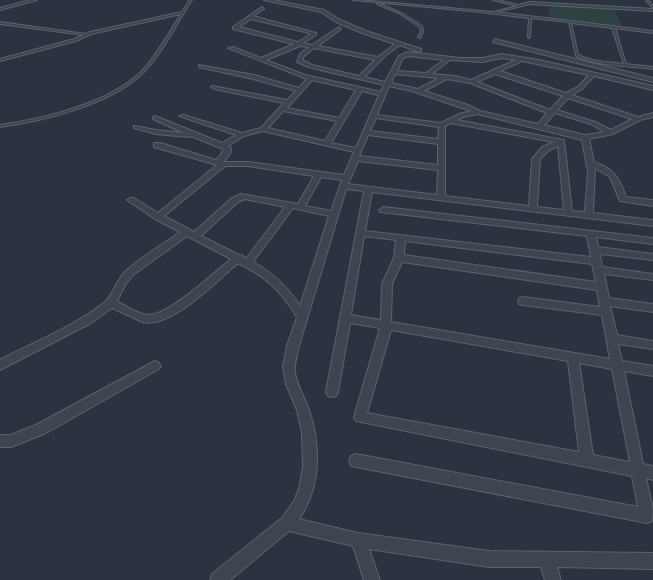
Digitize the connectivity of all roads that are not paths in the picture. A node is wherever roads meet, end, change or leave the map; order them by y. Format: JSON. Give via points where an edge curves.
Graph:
{"nodes":[{"id":1,"x":35,"y":0,"type":"edge"},
{"id":2,"x":191,"y":0,"type":"edge"},
{"id":3,"x":266,"y":0,"type":"edge"},
{"id":4,"x":354,"y":0,"type":"edge"},
{"id":5,"x":494,"y":0,"type":"edge"},
{"id":6,"x":581,"y":0,"type":"edge"},
{"id":7,"x":647,"y":0,"type":"edge"},
{"id":8,"x":372,"y":1,"type":"junction"},
{"id":9,"x":537,"y":1,"type":"edge"},
{"id":10,"x":518,"y":5,"type":"junction"},
{"id":11,"x":584,"y":6,"type":"junction"},
{"id":12,"x":262,"y":8,"type":"dead end"},
{"id":13,"x":653,"y":8,"type":"edge"},
{"id":14,"x":0,"y":9,"type":"edge"},
{"id":15,"x":491,"y":12,"type":"junction"},
{"id":16,"x":182,"y":13,"type":"junction"},
{"id":17,"x":250,"y":17,"type":"junction"},
{"id":18,"x":530,"y":18,"type":"junction"},
{"id":19,"x":570,"y":22,"type":"junction"},
{"id":20,"x":0,"y":23,"type":"edge"},
{"id":21,"x":613,"y":27,"type":"junction"},
{"id":22,"x":339,"y":28,"type":"dead end"},
{"id":23,"x":653,"y":32,"type":"edge"},
{"id":24,"x":86,"y":34,"type":"junction"},
{"id":25,"x":419,"y":37,"type":"dead end"},
{"id":26,"x":529,"y":37,"type":"dead end"},
{"id":27,"x":495,"y":41,"type":"dead end"},
{"id":28,"x":299,"y":44,"type":"junction"},
{"id":29,"x":398,"y":44,"type":"junction"},
{"id":30,"x":313,"y":47,"type":"junction"},
{"id":31,"x":231,"y":48,"type":"dead end"},
{"id":32,"x":263,"y":59,"type":"junction"},
{"id":33,"x":378,"y":59,"type":"junction"},
{"id":34,"x":448,"y":59,"type":"junction"},
{"id":35,"x":0,"y":60,"type":"edge"},
{"id":36,"x":460,"y":60,"type":"junction"},
{"id":37,"x":520,"y":60,"type":"junction"},
{"id":38,"x":625,"y":64,"type":"junction"},
{"id":39,"x":201,"y":66,"type":"dead end"},
{"id":40,"x":653,"y":68,"type":"edge"},
{"id":41,"x":394,"y":72,"type":"junction"},
{"id":42,"x":496,"y":72,"type":"junction"},
{"id":43,"x":593,"y":74,"type":"junction"},
{"id":44,"x":427,"y":75,"type":"junction"},
{"id":45,"x":446,"y":77,"type":"junction"},
{"id":46,"x":311,"y":78,"type":"junction"},
{"id":47,"x":360,"y":78,"type":"junction"},
{"id":48,"x":653,"y":80,"type":"edge"},
{"id":49,"x":472,"y":82,"type":"junction"},
{"id":50,"x":387,"y":84,"type":"junction"},
{"id":51,"x":214,"y":87,"type":"dead end"},
{"id":52,"x":653,"y":88,"type":"edge"},
{"id":53,"x":360,"y":89,"type":"junction"},
{"id":54,"x":300,"y":90,"type":"junction"},
{"id":55,"x":419,"y":91,"type":"junction"},
{"id":56,"x":383,"y":94,"type":"junction"},
{"id":57,"x":567,"y":96,"type":"junction"},
{"id":58,"x":290,"y":102,"type":"junction"},
{"id":59,"x":283,"y":109,"type":"junction"},
{"id":60,"x":478,"y":112,"type":"junction"},
{"id":61,"x":553,"y":112,"type":"junction"},
{"id":62,"x":653,"y":115,"type":"edge"},
{"id":63,"x":182,"y":116,"type":"dead end"},
{"id":64,"x":373,"y":116,"type":"junction"},
{"id":65,"x":155,"y":118,"type":"dead end"},
{"id":66,"x":638,"y":119,"type":"junction"},
{"id":67,"x":341,"y":120,"type":"junction"},
{"id":68,"x":451,"y":121,"type":"junction"},
{"id":69,"x":442,"y":125,"type":"junction"},
{"id":70,"x":0,"y":126,"type":"edge"},
{"id":71,"x":540,"y":126,"type":"junction"},
{"id":72,"x":136,"y":127,"type":"dead end"},
{"id":73,"x":263,"y":128,"type":"junction"},
{"id":74,"x":366,"y":133,"type":"junction"},
{"id":75,"x":612,"y":133,"type":"junction"},
{"id":76,"x":242,"y":135,"type":"junction"},
{"id":77,"x":200,"y":137,"type":"junction"},
{"id":78,"x":585,"y":137,"type":"junction"},
{"id":79,"x":561,"y":141,"type":"junction"},
{"id":80,"x":442,"y":142,"type":"junction"},
{"id":81,"x":328,"y":144,"type":"junction"},
{"id":82,"x":157,"y":146,"type":"dead end"},
{"id":83,"x":223,"y":146,"type":"junction"},
{"id":84,"x":357,"y":155,"type":"junction"},
{"id":85,"x":220,"y":163,"type":"junction"},
{"id":86,"x":591,"y":164,"type":"junction"},
{"id":87,"x":441,"y":168,"type":"junction"},
{"id":88,"x":318,"y":174,"type":"junction"},
{"id":89,"x":345,"y":182,"type":"junction"},
{"id":90,"x":368,"y":189,"type":"junction"},
{"id":91,"x":441,"y":197,"type":"junction"},
{"id":92,"x":131,"y":200,"type":"dead end"},
{"id":93,"x":653,"y":202,"type":"edge"},
{"id":94,"x":290,"y":206,"type":"junction"},
{"id":95,"x":300,"y":208,"type":"junction"},
{"id":96,"x":533,"y":208,"type":"junction"},
{"id":97,"x":383,"y":210,"type":"dead end"},
{"id":98,"x":568,"y":212,"type":"junction"},
{"id":99,"x":334,"y":214,"type":"junction"},
{"id":100,"x":589,"y":215,"type":"junction"},
{"id":101,"x":158,"y":217,"type":"junction"},
{"id":102,"x":653,"y":222,"type":"edge"},
{"id":103,"x":361,"y":232,"type":"junction"},
{"id":104,"x":191,"y":234,"type":"junction"},
{"id":105,"x":591,"y":234,"type":"junction"},
{"id":106,"x":402,"y":238,"type":"junction"},
{"id":107,"x":653,"y":242,"type":"edge"},
{"id":108,"x":239,"y":257,"type":"junction"},
{"id":109,"x":399,"y":258,"type":"junction"},
{"id":110,"x":653,"y":258,"type":"edge"},
{"id":111,"x":596,"y":260,"type":"junction"},
{"id":112,"x":248,"y":263,"type":"junction"},
{"id":113,"x":653,"y":277,"type":"edge"},
{"id":114,"x":602,"y":287,"type":"junction"},
{"id":115,"x":522,"y":301,"type":"dead end"},
{"id":116,"x":111,"y":302,"type":"junction"},
{"id":117,"x":606,"y":307,"type":"junction"},
{"id":118,"x":653,"y":308,"type":"edge"},
{"id":119,"x":302,"y":316,"type":"junction"},
{"id":120,"x":345,"y":318,"type":"junction"},
{"id":121,"x":386,"y":327,"type":"junction"},
{"id":122,"x":612,"y":339,"type":"junction"},
{"id":123,"x":653,"y":345,"type":"edge"},
{"id":124,"x":573,"y":358,"type":"junction"},
{"id":125,"x":0,"y":365,"type":"edge"},
{"id":126,"x":617,"y":365,"type":"junction"},
{"id":127,"x":155,"y":366,"type":"dead end"},
{"id":128,"x":653,"y":371,"type":"edge"},
{"id":129,"x":332,"y":392,"type":"dead end"},
{"id":130,"x":0,"y":441,"type":"edge"},
{"id":131,"x":356,"y":461,"type":"dead end"},
{"id":132,"x":587,"y":461,"type":"junction"},
{"id":133,"x":638,"y":470,"type":"junction"},
{"id":134,"x":653,"y":473,"type":"edge"},
{"id":135,"x":287,"y":523,"type":"junction"},
{"id":136,"x":358,"y":540,"type":"junction"},
{"id":137,"x":546,"y":559,"type":"junction"},
{"id":138,"x":626,"y":560,"type":"junction"},
{"id":139,"x":653,"y":560,"type":"edge"},
{"id":140,"x":653,"y":569,"type":"edge"},
{"id":141,"x":218,"y":580,"type":"edge"},
{"id":142,"x":372,"y":580,"type":"edge"},
{"id":143,"x":553,"y":580,"type":"edge"}],
"edges":[{"from":1,"to":14,"type":"street"},
{"from":2,"to":16,"type":"lane"},
{"from":3,"to":29,"type":"street","via":[[322,11],[347,25]]},
{"from":4,"to":8,"type":"lane"},
{"from":5,"to":10,"type":"lane"},
{"from":6,"to":11,"type":"lane"},
{"from":7,"to":13,"type":"lane"},
{"from":8,"to":15,"type":"lane"},
{"from":8,"to":25,"type":"lane","via":[[400,13],[417,24],[422,29]]},
{"from":9,"to":10,"type":"lane"},
{"from":9,"to":11,"type":"lane"},
{"from":10,"to":15,"type":"lane"},
{"from":11,"to":13,"type":"lane"},
{"from":12,"to":17,"type":"street"},
{"from":15,"to":18,"type":"lane"},
{"from":16,"to":24,"type":"lane"},
{"from":16,"to":70,"type":"lane","via":[[163,45],[132,82],[84,104],[39,118]]},
{"from":17,"to":28,"type":"street","via":[[313,33]]},
{"from":17,"to":28,"type":"street","via":[[235,28]]},
{"from":18,"to":19,"type":"lane"},
{"from":18,"to":26,"type":"lane"},
{"from":19,"to":21,"type":"lane"},
{"from":19,"to":38,"type":"lane","via":[[577,55]]},
{"from":20,"to":24,"type":"lane"},
{"from":21,"to":23,"type":"lane"},
{"from":21,"to":38,"type":"lane"},
{"from":22,"to":30,"type":"street"},
{"from":24,"to":35,"type":"lane","via":[[75,40]]},
{"from":27,"to":48,"type":"street"},
{"from":28,"to":30,"type":"street"},
{"from":28,"to":32,"type":"street"},
{"from":29,"to":33,"type":"street"},
{"from":29,"to":36,"type":"street"},
{"from":30,"to":33,"type":"street"},
{"from":30,"to":47,"type":"street","via":[[299,61]]},
{"from":31,"to":32,"type":"street"},
{"from":32,"to":46,"type":"street"},
{"from":33,"to":47,"type":"street"},
{"from":34,"to":36,"type":"street"},
{"from":34,"to":41,"type":"street","via":[[405,54]]},
{"from":34,"to":44,"type":"street"},
{"from":36,"to":37,"type":"street","via":[[483,60],[498,56]]},
{"from":37,"to":42,"type":"street"},
{"from":37,"to":43,"type":"street"},
{"from":38,"to":40,"type":"lane"},
{"from":39,"to":54,"type":"street"},
{"from":41,"to":44,"type":"street"},
{"from":41,"to":50,"type":"street"},
{"from":42,"to":49,"type":"street"},
{"from":42,"to":57,"type":"street"},
{"from":43,"to":52,"type":"street"},
{"from":43,"to":57,"type":"street","via":[[580,88]]},
{"from":44,"to":45,"type":"street"},
{"from":45,"to":49,"type":"street"},
{"from":45,"to":55,"type":"street"},
{"from":46,"to":53,"type":"street"},
{"from":46,"to":54,"type":"street"},
{"from":47,"to":50,"type":"street"},
{"from":49,"to":61,"type":"street"},
{"from":50,"to":55,"type":"street"},
{"from":50,"to":56,"type":"street"},
{"from":51,"to":58,"type":"street"},
{"from":53,"to":56,"type":"street"},
{"from":53,"to":67,"type":"street"},
{"from":54,"to":58,"type":"street"},
{"from":55,"to":60,"type":"street"},
{"from":56,"to":64,"type":"street"},
{"from":57,"to":61,"type":"street"},
{"from":57,"to":66,"type":"street"},
{"from":58,"to":59,"type":"street"},
{"from":59,"to":67,"type":"street"},
{"from":59,"to":73,"type":"street"},
{"from":60,"to":68,"type":"street","via":[[469,112]]},
{"from":60,"to":71,"type":"street"},
{"from":61,"to":71,"type":"street"},
{"from":61,"to":75,"type":"street","via":[[593,123]]},
{"from":62,"to":66,"type":"street"},
{"from":63,"to":76,"type":"street"},
{"from":64,"to":69,"type":"street"},
{"from":64,"to":74,"type":"street"},
{"from":65,"to":77,"type":"street"},
{"from":66,"to":75,"type":"street"},
{"from":67,"to":81,"type":"street"},
{"from":68,"to":69,"type":"street"},
{"from":68,"to":79,"type":"street"},
{"from":69,"to":80,"type":"street"},
{"from":71,"to":78,"type":"street"},
{"from":72,"to":77,"type":"street"},
{"from":73,"to":76,"type":"street"},
{"from":73,"to":81,"type":"street"},
{"from":74,"to":80,"type":"street"},
{"from":74,"to":84,"type":"street"},
{"from":75,"to":78,"type":"street"},
{"from":76,"to":83,"type":"street"},
{"from":77,"to":83,"type":"street"},
{"from":78,"to":79,"type":"street"},
{"from":78,"to":86,"type":"street"},
{"from":79,"to":96,"type":"street","via":[[545,150],[536,159]]},
{"from":79,"to":98,"type":"street"},
{"from":80,"to":87,"type":"street"},
{"from":81,"to":84,"type":"street"},
{"from":82,"to":85,"type":"street"},
{"from":83,"to":85,"type":"street","via":[[228,150]]},
{"from":84,"to":87,"type":"street"},
{"from":84,"to":89,"type":"street"},
{"from":85,"to":88,"type":"street","via":[[248,164]]},
{"from":85,"to":101,"type":"street"},
{"from":86,"to":93,"type":"street","via":[[613,174],[623,199]]},
{"from":86,"to":100,"type":"street"},
{"from":87,"to":91,"type":"street"},
{"from":88,"to":89,"type":"street"},
{"from":88,"to":95,"type":"street"},
{"from":89,"to":90,"type":"street"},
{"from":89,"to":99,"type":"street"},
{"from":90,"to":91,"type":"street"},
{"from":90,"to":103,"type":"street"},
{"from":91,"to":96,"type":"street"},
{"from":92,"to":101,"type":"street"},
{"from":94,"to":95,"type":"street"},
{"from":94,"to":104,"type":"street","via":[[244,196]]},
{"from":94,"to":112,"type":"street"},
{"from":95,"to":99,"type":"street"},
{"from":96,"to":98,"type":"street"},
{"from":97,"to":105,"type":"street"},
{"from":98,"to":100,"type":"street"},
{"from":99,"to":119,"type":"street"},
{"from":100,"to":102,"type":"street"},
{"from":101,"to":104,"type":"street"},
{"from":103,"to":106,"type":"street"},
{"from":103,"to":120,"type":"street"},
{"from":104,"to":108,"type":"street"},
{"from":104,"to":116,"type":"street","via":[[130,273],[121,283]]},
{"from":105,"to":107,"type":"street"},
{"from":105,"to":111,"type":"street"},
{"from":106,"to":109,"type":"street"},
{"from":106,"to":111,"type":"street"},
{"from":108,"to":112,"type":"street"},
{"from":108,"to":116,"type":"street","via":[[177,307],[154,319],[147,319]]},
{"from":109,"to":114,"type":"street"},
{"from":109,"to":121,"type":"street","via":[[387,284]]},
{"from":110,"to":111,"type":"street"},
{"from":111,"to":113,"type":"street"},
{"from":111,"to":114,"type":"street"},
{"from":112,"to":119,"type":"street","via":[[277,283]]},
{"from":114,"to":117,"type":"street"},
{"from":115,"to":117,"type":"street"},
{"from":116,"to":125,"type":"street","via":[[87,320]]},
{"from":117,"to":118,"type":"street"},
{"from":117,"to":122,"type":"street"},
{"from":119,"to":135,"type":"street","via":[[289,367],[291,384],[310,432],[311,454],[309,477],[302,501]]},
{"from":120,"to":121,"type":"street"},
{"from":120,"to":129,"type":"street"},
{"from":121,"to":124,"type":"street"},
{"from":121,"to":132,"type":"street","via":[[360,417]]},
{"from":122,"to":123,"type":"street"},
{"from":122,"to":126,"type":"street"},
{"from":124,"to":126,"type":"street"},
{"from":124,"to":132,"type":"street"},
{"from":126,"to":128,"type":"street"},
{"from":126,"to":133,"type":"street"},
{"from":127,"to":130,"type":"street","via":[[41,429],[11,441]]},
{"from":131,"to":133,"type":"street","via":[[647,516]]},
{"from":132,"to":133,"type":"street"},
{"from":133,"to":134,"type":"street"},
{"from":135,"to":136,"type":"street"},
{"from":135,"to":141,"type":"street"},
{"from":136,"to":137,"type":"street","via":[[489,559]]},
{"from":136,"to":142,"type":"street"},
{"from":137,"to":138,"type":"street"},
{"from":137,"to":143,"type":"street"},
{"from":138,"to":139,"type":"street"},
{"from":138,"to":140,"type":"street"}]}
